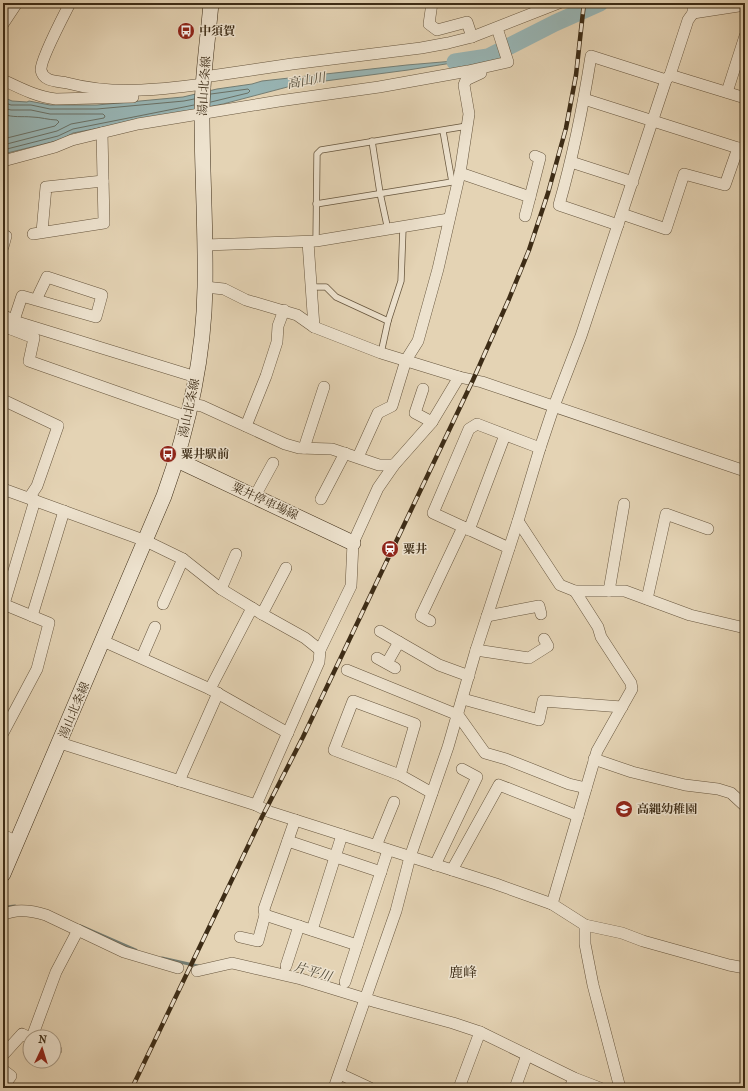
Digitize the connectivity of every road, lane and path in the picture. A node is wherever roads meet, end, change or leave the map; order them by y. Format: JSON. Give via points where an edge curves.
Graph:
{"nodes":[{"id":1,"x":17,"y":3,"type":"edge"},
{"id":2,"x":70,"y":3,"type":"edge"},
{"id":3,"x":211,"y":3,"type":"edge"},
{"id":4,"x":432,"y":3,"type":"edge"},
{"id":5,"x":559,"y":3,"type":"edge"},
{"id":6,"x":745,"y":5,"type":"edge"},
{"id":7,"x":693,"y":8,"type":"edge"},
{"id":8,"x":3,"y":24,"type":"edge"},
{"id":9,"x":498,"y":30,"type":"junction"},
{"id":10,"x":472,"y":37,"type":"junction"},
{"id":11,"x":744,"y":43,"type":"edge"},
{"id":12,"x":507,"y":59,"type":"junction"},
{"id":13,"x":668,"y":78,"type":"junction"},
{"id":14,"x":3,"y":80,"type":"edge"},
{"id":15,"x":204,"y":83,"type":"junction"},
{"id":16,"x":727,"y":92,"type":"junction"},
{"id":17,"x":745,"y":98,"type":"edge"},
{"id":18,"x":584,"y":99,"type":"junction"},
{"id":19,"x":202,"y":111,"type":"junction"},
{"id":20,"x":653,"y":122,"type":"junction"},
{"id":21,"x":467,"y":126,"type":"junction"},
{"id":22,"x":443,"y":131,"type":"junction"},
{"id":23,"x":102,"y":133,"type":"junction"},
{"id":24,"x":372,"y":141,"type":"junction"},
{"id":25,"x":741,"y":148,"type":"edge"},
{"id":26,"x":535,"y":156,"type":"dead end"},
{"id":27,"x":3,"y":161,"type":"edge"},
{"id":28,"x":571,"y":162,"type":"junction"},
{"id":29,"x":460,"y":173,"type":"junction"},
{"id":30,"x":103,"y":181,"type":"junction"},
{"id":31,"x":633,"y":182,"type":"junction"},
{"id":32,"x":380,"y":193,"type":"junction"},
{"id":33,"x":530,"y":197,"type":"junction"},
{"id":34,"x":316,"y":204,"type":"junction"},
{"id":35,"x":622,"y":214,"type":"junction"},
{"id":36,"x":525,"y":216,"type":"dead end"},
{"id":37,"x":450,"y":219,"type":"junction"},
{"id":38,"x":618,"y":225,"type":"junction"},
{"id":39,"x":402,"y":228,"type":"junction"},
{"id":40,"x":388,"y":230,"type":"junction"},
{"id":41,"x":6,"y":236,"type":"dead end"},
{"id":42,"x":312,"y":241,"type":"junction"},
{"id":43,"x":205,"y":245,"type":"junction"},
{"id":44,"x":3,"y":247,"type":"edge"},
{"id":45,"x":206,"y":287,"type":"junction"},
{"id":46,"x":312,"y":287,"type":"junction"},
{"id":47,"x":36,"y":300,"type":"junction"},
{"id":48,"x":284,"y":310,"type":"junction"},
{"id":49,"x":3,"y":315,"type":"edge"},
{"id":50,"x":388,"y":321,"type":"junction"},
{"id":51,"x":9,"y":325,"type":"edge"},
{"id":52,"x":314,"y":327,"type":"junction"},
{"id":53,"x":381,"y":353,"type":"junction"},
{"id":54,"x":406,"y":360,"type":"junction"},
{"id":55,"x":196,"y":377,"type":"junction"},
{"id":56,"x":459,"y":377,"type":"junction"},
{"id":57,"x":324,"y":387,"type":"dead end"},
{"id":58,"x":422,"y":389,"type":"dead end"},
{"id":59,"x":3,"y":400,"type":"edge"},
{"id":60,"x":554,"y":406,"type":"junction"},
{"id":61,"x":190,"y":411,"type":"junction"},
{"id":62,"x":432,"y":422,"type":"junction"},
{"id":63,"x":246,"y":426,"type":"junction"},
{"id":64,"x":505,"y":434,"type":"junction"},
{"id":65,"x":304,"y":448,"type":"junction"},
{"id":66,"x":540,"y":448,"type":"junction"},
{"id":67,"x":345,"y":453,"type":"junction"},
{"id":68,"x":358,"y":457,"type":"junction"},
{"id":69,"x":177,"y":460,"type":"junction"},
{"id":70,"x":273,"y":463,"type":"dead end"},
{"id":71,"x":394,"y":465,"type":"junction"},
{"id":72,"x":745,"y":471,"type":"edge"},
{"id":73,"x":3,"y":489,"type":"edge"},
{"id":74,"x":256,"y":496,"type":"junction"},
{"id":75,"x":32,"y":499,"type":"junction"},
{"id":76,"x":321,"y":499,"type":"dead end"},
{"id":77,"x":624,"y":504,"type":"dead end"},
{"id":78,"x":64,"y":511,"type":"junction"},
{"id":79,"x":518,"y":521,"type":"junction"},
{"id":80,"x":466,"y":529,"type":"junction"},
{"id":81,"x":708,"y":529,"type":"dead end"},
{"id":82,"x":146,"y":541,"type":"junction"},
{"id":83,"x":353,"y":542,"type":"junction"},
{"id":84,"x":509,"y":548,"type":"junction"},
{"id":85,"x":236,"y":554,"type":"dead end"},
{"id":86,"x":183,"y":559,"type":"junction"},
{"id":87,"x":286,"y":568,"type":"dead end"},
{"id":88,"x":221,"y":589,"type":"junction"},
{"id":89,"x":575,"y":591,"type":"junction"},
{"id":90,"x":609,"y":591,"type":"junction"},
{"id":91,"x":647,"y":599,"type":"junction"},
{"id":92,"x":3,"y":604,"type":"edge"},
{"id":93,"x":163,"y":604,"type":"dead end"},
{"id":94,"x":252,"y":608,"type":"junction"},
{"id":95,"x":262,"y":614,"type":"junction"},
{"id":96,"x":541,"y":614,"type":"dead end"},
{"id":97,"x":32,"y":616,"type":"junction"},
{"id":98,"x":486,"y":616,"type":"junction"},
{"id":99,"x":430,"y":621,"type":"dead end"},
{"id":100,"x":155,"y":627,"type":"dead end"},
{"id":101,"x":745,"y":628,"type":"edge"},
{"id":102,"x":380,"y":631,"type":"dead end"},
{"id":103,"x":544,"y":639,"type":"dead end"},
{"id":104,"x":103,"y":640,"type":"junction"},
{"id":105,"x":399,"y":642,"type":"junction"},
{"id":106,"x":320,"y":650,"type":"junction"},
{"id":107,"x":476,"y":650,"type":"junction"},
{"id":108,"x":142,"y":657,"type":"junction"},
{"id":109,"x":386,"y":663,"type":"dead end"},
{"id":110,"x":347,"y":670,"type":"dead end"},
{"id":111,"x":469,"y":676,"type":"junction"},
{"id":112,"x":214,"y":691,"type":"junction"},
{"id":113,"x":463,"y":699,"type":"junction"},
{"id":114,"x":622,"y":707,"type":"junction"},
{"id":115,"x":458,"y":715,"type":"junction"},
{"id":116,"x":3,"y":733,"type":"edge"},
{"id":117,"x":288,"y":733,"type":"junction"},
{"id":118,"x":60,"y":743,"type":"junction"},
{"id":119,"x":594,"y":759,"type":"junction"},
{"id":120,"x":462,"y":769,"type":"dead end"},
{"id":121,"x":400,"y":775,"type":"junction"},
{"id":122,"x":179,"y":781,"type":"junction"},
{"id":123,"x":586,"y":788,"type":"junction"},
{"id":124,"x":432,"y":793,"type":"junction"},
{"id":125,"x":394,"y":802,"type":"dead end"},
{"id":126,"x":256,"y":805,"type":"junction"},
{"id":127,"x":745,"y":806,"type":"edge"},
{"id":128,"x":578,"y":816,"type":"junction"},
{"id":129,"x":295,"y":820,"type":"junction"},
{"id":130,"x":3,"y":835,"type":"edge"},
{"id":131,"x":342,"y":835,"type":"junction"},
{"id":132,"x":288,"y":841,"type":"junction"},
{"id":133,"x":17,"y":842,"type":"junction"},
{"id":134,"x":376,"y":846,"type":"junction"},
{"id":135,"x":388,"y":850,"type":"junction"},
{"id":136,"x":336,"y":857,"type":"junction"},
{"id":137,"x":410,"y":857,"type":"junction"},
{"id":138,"x":435,"y":865,"type":"junction"},
{"id":139,"x":452,"y":870,"type":"junction"},
{"id":140,"x":381,"y":872,"type":"junction"},
{"id":141,"x":3,"y":874,"type":"edge"},
{"id":142,"x":552,"y":904,"type":"junction"},
{"id":143,"x":3,"y":914,"type":"edge"},
{"id":144,"x":265,"y":915,"type":"junction"},
{"id":145,"x":586,"y":925,"type":"junction"},
{"id":146,"x":299,"y":926,"type":"junction"},
{"id":147,"x":78,"y":930,"type":"junction"},
{"id":148,"x":312,"y":930,"type":"junction"},
{"id":149,"x":240,"y":937,"type":"dead end"},
{"id":150,"x":357,"y":945,"type":"junction"},
{"id":151,"x":286,"y":966,"type":"dead end"},
{"id":152,"x":178,"y":968,"type":"dead end"},
{"id":153,"x":745,"y":968,"type":"edge"},
{"id":154,"x":197,"y":972,"type":"dead end"},
{"id":155,"x":345,"y":982,"type":"dead end"},
{"id":156,"x":366,"y":997,"type":"junction"},
{"id":157,"x":34,"y":1029,"type":"edge"},
{"id":158,"x":480,"y":1032,"type":"junction"},
{"id":159,"x":22,"y":1034,"type":"edge"},
{"id":160,"x":527,"y":1054,"type":"junction"},
{"id":161,"x":3,"y":1056,"type":"edge"},
{"id":162,"x":3,"y":1070,"type":"edge"},
{"id":163,"x":340,"y":1074,"type":"junction"},
{"id":164,"x":572,"y":1083,"type":"edge"},
{"id":165,"x":3,"y":1086,"type":"edge"},
{"id":166,"x":334,"y":1088,"type":"edge"},
{"id":167,"x":370,"y":1088,"type":"edge"},
{"id":168,"x":459,"y":1088,"type":"edge"},
{"id":169,"x":515,"y":1088,"type":"edge"},
{"id":170,"x":600,"y":1088,"type":"edge"},
{"id":171,"x":620,"y":1088,"type":"edge"}],
"edges":[{"from":1,"to":8,"type":"street"},
{"from":2,"to":15,"type":"street","via":[[44,58],[41,72],[50,80],[77,86],[133,91]]},
{"from":3,"to":15,"type":"main road","name":"湯山北条線"},
{"from":4,"to":10,"type":"street","via":[[429,24],[437,30],[466,22]]},
{"from":5,"to":9,"type":"street"},
{"from":6,"to":7,"type":"street"},
{"from":7,"to":13,"type":"street"},
{"from":9,"to":10,"type":"street"},
{"from":9,"to":12,"type":"street"},
{"from":10,"to":15,"type":"street","via":[[421,48],[292,64]]},
{"from":11,"to":16,"type":"street"},
{"from":12,"to":19,"type":"street","via":[[468,71],[379,87]]},
{"from":12,"to":21,"type":"street","via":[[466,80],[464,85],[469,114]]},
{"from":13,"to":16,"type":"street"},
{"from":13,"to":18,"type":"street","via":[[591,56]]},
{"from":13,"to":20,"type":"street"},
{"from":14,"to":15,"type":"street","via":[[37,95],[56,99],[130,98],[182,93]]},
{"from":15,"to":19,"type":"main road","name":"湯山北条線"},
{"from":16,"to":17,"type":"street"},
{"from":18,"to":20,"type":"street"},
{"from":18,"to":28,"type":"street"},
{"from":19,"to":23,"type":"street"},
{"from":19,"to":43,"type":"main road","name":"湯山北条線"},
{"from":20,"to":25,"type":"street"},
{"from":20,"to":31,"type":"street"},
{"from":21,"to":22,"type":"lane"},
{"from":21,"to":29,"type":"street"},
{"from":22,"to":24,"type":"lane"},
{"from":22,"to":32,"type":"lane","via":[[452,182]]},
{"from":23,"to":27,"type":"street"},
{"from":23,"to":30,"type":"street"},
{"from":24,"to":32,"type":"lane"},
{"from":24,"to":34,"type":"lane","via":[[326,148],[317,154]]},
{"from":25,"to":35,"type":"street","via":[[725,186],[684,174],[666,229]]},
{"from":26,"to":33,"type":"street","via":[[540,158]]},
{"from":28,"to":31,"type":"street"},
{"from":28,"to":38,"type":"street","via":[[559,205]]},
{"from":29,"to":33,"type":"street"},
{"from":29,"to":37,"type":"street"},
{"from":30,"to":30,"type":"street","via":[[46,188],[38,233],[104,223]]},
{"from":31,"to":35,"type":"street"},
{"from":32,"to":34,"type":"lane"},
{"from":32,"to":40,"type":"lane"},
{"from":33,"to":36,"type":"street"},
{"from":34,"to":42,"type":"lane"},
{"from":35,"to":38,"type":"street"},
{"from":37,"to":39,"type":"street"},
{"from":37,"to":54,"type":"street","via":[[418,341]]},
{"from":38,"to":60,"type":"street"},
{"from":39,"to":40,"type":"street"},
{"from":39,"to":50,"type":"lane","via":[[401,281]]},
{"from":40,"to":42,"type":"street"},
{"from":41,"to":44,"type":"street"},
{"from":42,"to":43,"type":"street"},
{"from":42,"to":46,"type":"street"},
{"from":43,"to":45,"type":"main road","name":"湯山北条線"},
{"from":45,"to":48,"type":"street","via":[[224,289],[246,300]]},
{"from":45,"to":55,"type":"main road","name":"湯山北条線"},
{"from":46,"to":50,"type":"lane","via":[[326,286],[336,297]]},
{"from":46,"to":52,"type":"street"},
{"from":47,"to":47,"type":"street","via":[[96,317],[102,295],[47,277]]},
{"from":47,"to":51,"type":"street","via":[[22,296]]},
{"from":48,"to":52,"type":"street","via":[[297,314]]},
{"from":48,"to":63,"type":"street","via":[[266,376]]},
{"from":49,"to":51,"type":"street"},
{"from":50,"to":53,"type":"lane"},
{"from":51,"to":55,"type":"street"},
{"from":51,"to":61,"type":"street","via":[[34,338],[29,361]]},
{"from":52,"to":53,"type":"street"},
{"from":53,"to":54,"type":"street"},
{"from":54,"to":56,"type":"street"},
{"from":54,"to":68,"type":"street","via":[[392,406],[378,413]]},
{"from":55,"to":61,"type":"main road","name":"湯山北条線"},
{"from":56,"to":60,"type":"street"},
{"from":56,"to":62,"type":"street"},
{"from":57,"to":65,"type":"street"},
{"from":58,"to":62,"type":"street","via":[[415,414]]},
{"from":59,"to":75,"type":"street","via":[[58,426]]},
{"from":60,"to":66,"type":"street"},
{"from":60,"to":72,"type":"street"},
{"from":61,"to":63,"type":"street","via":[[202,406]]},
{"from":61,"to":69,"type":"main road","name":"湯山北条線"},
{"from":62,"to":71,"type":"street"},
{"from":63,"to":65,"type":"street","via":[[285,444]]},
{"from":64,"to":66,"type":"street"},
{"from":64,"to":80,"type":"street"},
{"from":64,"to":80,"type":"street","via":[[477,424],[469,429],[433,513]]},
{"from":65,"to":67,"type":"street","via":[[332,449]]},
{"from":66,"to":79,"type":"street"},
{"from":67,"to":68,"type":"street"},
{"from":67,"to":76,"type":"street"},
{"from":68,"to":71,"type":"street","via":[[380,465]]},
{"from":69,"to":74,"type":"main road","name":"粟井停車場線"},
{"from":69,"to":82,"type":"main road","name":"湯山北条線"},
{"from":70,"to":74,"type":"street"},
{"from":71,"to":83,"type":"street","via":[[378,488]]},
{"from":73,"to":75,"type":"street"},
{"from":74,"to":83,"type":"main road","name":"粟井停車場線"},
{"from":75,"to":78,"type":"street"},
{"from":75,"to":92,"type":"street"},
{"from":77,"to":90,"type":"street"},
{"from":78,"to":82,"type":"street"},
{"from":78,"to":97,"type":"street"},
{"from":79,"to":84,"type":"street"},
{"from":79,"to":89,"type":"street","via":[[560,585]]},
{"from":80,"to":84,"type":"street"},
{"from":80,"to":99,"type":"street","via":[[421,616]]},
{"from":81,"to":91,"type":"street","via":[[666,514]]},
{"from":82,"to":86,"type":"street"},
{"from":82,"to":104,"type":"main road","name":"湯山北条線"},
{"from":83,"to":106,"type":"street","via":[[351,586]]},
{"from":84,"to":98,"type":"street"},
{"from":85,"to":88,"type":"street"},
{"from":86,"to":88,"type":"street"},
{"from":86,"to":93,"type":"street"},
{"from":87,"to":95,"type":"street"},
{"from":88,"to":94,"type":"street"},
{"from":89,"to":90,"type":"street"},
{"from":89,"to":114,"type":"street","via":[[631,683],[632,689]]},
{"from":90,"to":91,"type":"street","via":[[625,591]]},
{"from":91,"to":101,"type":"street","via":[[690,615]]},
{"from":92,"to":97,"type":"street"},
{"from":94,"to":95,"type":"street"},
{"from":94,"to":112,"type":"street"},
{"from":95,"to":106,"type":"street","via":[[305,638]]},
{"from":96,"to":98,"type":"street","via":[[539,606]]},
{"from":97,"to":116,"type":"street","via":[[49,623],[37,669]]},
{"from":98,"to":107,"type":"street"},
{"from":100,"to":108,"type":"street"},
{"from":102,"to":105,"type":"street"},
{"from":103,"to":107,"type":"street","via":[[548,646],[529,658]]},
{"from":104,"to":108,"type":"street"},
{"from":104,"to":118,"type":"main road","name":"湯山北条線"},
{"from":105,"to":109,"type":"street"},
{"from":105,"to":111,"type":"street","via":[[439,665]]},
{"from":106,"to":117,"type":"street","via":[[319,662]]},
{"from":107,"to":111,"type":"street"},
{"from":108,"to":112,"type":"street"},
{"from":110,"to":115,"type":"street"},
{"from":111,"to":113,"type":"street"},
{"from":112,"to":117,"type":"street"},
{"from":112,"to":122,"type":"street"},
{"from":113,"to":114,"type":"street","via":[[539,720],[543,701]]},
{"from":113,"to":115,"type":"street"},
{"from":114,"to":119,"type":"street","via":[[596,750]]},
{"from":115,"to":123,"type":"street","via":[[485,752]]},
{"from":115,"to":124,"type":"street"},
{"from":117,"to":126,"type":"street"},
{"from":118,"to":122,"type":"street"},
{"from":118,"to":133,"type":"main road","name":"湯山北条線"},
{"from":119,"to":123,"type":"street"},
{"from":119,"to":127,"type":"street","via":[[632,772],[731,793]]},
{"from":120,"to":138,"type":"street","via":[[478,777]]},
{"from":121,"to":121,"type":"street","via":[[334,750],[353,701],[415,724]]},
{"from":121,"to":124,"type":"street"},
{"from":122,"to":126,"type":"street"},
{"from":123,"to":128,"type":"street"},
{"from":124,"to":137,"type":"street"},
{"from":125,"to":134,"type":"street"},
{"from":126,"to":129,"type":"street"},
{"from":128,"to":139,"type":"street","via":[[499,785]]},
{"from":128,"to":142,"type":"street"},
{"from":129,"to":131,"type":"street"},
{"from":129,"to":132,"type":"street"},
{"from":130,"to":133,"type":"street"},
{"from":131,"to":134,"type":"street"},
{"from":131,"to":136,"type":"street"},
{"from":132,"to":136,"type":"street"},
{"from":132,"to":144,"type":"street","via":[[264,909]]},
{"from":133,"to":141,"type":"main road","name":"湯山北条線"},
{"from":134,"to":135,"type":"street"},
{"from":135,"to":137,"type":"street"},
{"from":135,"to":140,"type":"street"},
{"from":136,"to":140,"type":"street"},
{"from":136,"to":148,"type":"street"},
{"from":137,"to":138,"type":"street"},
{"from":137,"to":156,"type":"street","via":[[396,911]]},
{"from":138,"to":139,"type":"street"},
{"from":139,"to":142,"type":"street"},
{"from":140,"to":150,"type":"street"},
{"from":142,"to":145,"type":"street"},
{"from":143,"to":147,"type":"street","via":[[15,911],[37,912]]},
{"from":144,"to":146,"type":"street"},
{"from":144,"to":149,"type":"street","via":[[258,941]]},
{"from":145,"to":153,"type":"street"},
{"from":145,"to":171,"type":"street","via":[[585,944],[593,985]]},
{"from":146,"to":148,"type":"street"},
{"from":146,"to":151,"type":"street"},
{"from":147,"to":152,"type":"street","via":[[124,952]]},
{"from":147,"to":157,"type":"street","via":[[56,972]]},
{"from":148,"to":150,"type":"street"},
{"from":150,"to":155,"type":"street"},
{"from":154,"to":156,"type":"street","via":[[232,963]]},
{"from":156,"to":158,"type":"street"},
{"from":156,"to":163,"type":"street"},
{"from":158,"to":160,"type":"street"},
{"from":158,"to":168,"type":"street"},
{"from":159,"to":161,"type":"street"},
{"from":160,"to":164,"type":"street"},
{"from":160,"to":169,"type":"street"},
{"from":162,"to":165,"type":"street","via":[[11,1076]]},
{"from":163,"to":166,"type":"street"},
{"from":163,"to":167,"type":"street"},
{"from":164,"to":170,"type":"street"}]}
